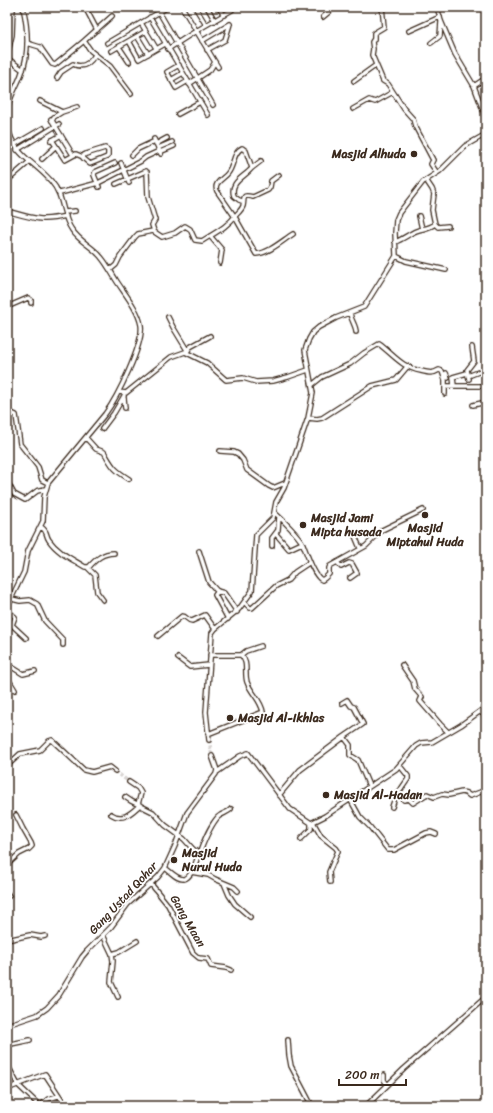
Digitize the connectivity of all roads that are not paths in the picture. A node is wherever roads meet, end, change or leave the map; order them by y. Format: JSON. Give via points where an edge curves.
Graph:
{"nodes":[{"id":1,"x":13,"y":7,"type":"edge"},
{"id":2,"x":23,"y":7,"type":"edge"},
{"id":3,"x":168,"y":7,"type":"edge"},
{"id":4,"x":182,"y":7,"type":"edge"},
{"id":5,"x":195,"y":7,"type":"edge"},
{"id":6,"x":207,"y":7,"type":"edge"},
{"id":7,"x":218,"y":7,"type":"edge"},
{"id":8,"x":230,"y":7,"type":"edge"},
{"id":9,"x":335,"y":7,"type":"edge"},
{"id":10,"x":382,"y":7,"type":"edge"},
{"id":11,"x":437,"y":7,"type":"edge"},
{"id":12,"x":86,"y":9,"type":"dead end"},
{"id":13,"x":159,"y":12,"type":"junction"},
{"id":14,"x":224,"y":15,"type":"junction"},
{"id":15,"x":112,"y":16,"type":"dead end"},
{"id":16,"x":322,"y":16,"type":"dead end"},
{"id":17,"x":150,"y":17,"type":"junction"},
{"id":18,"x":440,"y":19,"type":"junction"},
{"id":19,"x":215,"y":21,"type":"junction"},
{"id":20,"x":141,"y":23,"type":"junction"},
{"id":21,"x":206,"y":25,"type":"junction"},
{"id":22,"x":97,"y":30,"type":"junction"},
{"id":23,"x":146,"y":31,"type":"junction"},
{"id":24,"x":196,"y":31,"type":"junction"},
{"id":25,"x":409,"y":31,"type":"dead end"},
{"id":26,"x":118,"y":36,"type":"junction"},
{"id":27,"x":137,"y":36,"type":"junction"},
{"id":28,"x":128,"y":41,"type":"junction"},
{"id":29,"x":202,"y":41,"type":"junction"},
{"id":30,"x":84,"y":42,"type":"junction"},
{"id":31,"x":27,"y":43,"type":"junction"},
{"id":32,"x":107,"y":43,"type":"dead end"},
{"id":33,"x":177,"y":43,"type":"junction"},
{"id":34,"x":431,"y":43,"type":"dead end"},
{"id":35,"x":165,"y":44,"type":"junction"},
{"id":36,"x":121,"y":45,"type":"junction"},
{"id":37,"x":156,"y":48,"type":"junction"},
{"id":38,"x":168,"y":49,"type":"junction"},
{"id":39,"x":207,"y":50,"type":"junction"},
{"id":40,"x":111,"y":51,"type":"dead end"},
{"id":41,"x":148,"y":54,"type":"junction"},
{"id":42,"x":95,"y":55,"type":"junction"},
{"id":43,"x":7,"y":57,"type":"edge"},
{"id":44,"x":129,"y":62,"type":"dead end"},
{"id":45,"x":215,"y":62,"type":"junction"},
{"id":46,"x":53,"y":65,"type":"junction"},
{"id":47,"x":179,"y":65,"type":"junction"},
{"id":48,"x":376,"y":66,"type":"junction"},
{"id":49,"x":218,"y":67,"type":"dead end"},
{"id":50,"x":23,"y":70,"type":"junction"},
{"id":51,"x":61,"y":72,"type":"junction"},
{"id":52,"x":183,"y":73,"type":"junction"},
{"id":53,"x":57,"y":78,"type":"dead end"},
{"id":54,"x":198,"y":78,"type":"junction"},
{"id":55,"x":486,"y":78,"type":"edge"},
{"id":56,"x":171,"y":80,"type":"junction"},
{"id":57,"x":354,"y":81,"type":"dead end"},
{"id":58,"x":188,"y":83,"type":"junction"},
{"id":59,"x":474,"y":86,"type":"junction"},
{"id":60,"x":393,"y":92,"type":"junction"},
{"id":61,"x":131,"y":94,"type":"dead end"},
{"id":62,"x":40,"y":101,"type":"dead end"},
{"id":63,"x":200,"y":102,"type":"junction"},
{"id":64,"x":213,"y":105,"type":"dead end"},
{"id":65,"x":77,"y":107,"type":"dead end"},
{"id":66,"x":7,"y":109,"type":"edge"},
{"id":67,"x":353,"y":109,"type":"dead end"},
{"id":68,"x":484,"y":110,"type":"edge"},
{"id":69,"x":62,"y":112,"type":"junction"},
{"id":70,"x":178,"y":114,"type":"dead end"},
{"id":71,"x":208,"y":115,"type":"dead end"},
{"id":72,"x":486,"y":118,"type":"edge"},
{"id":73,"x":7,"y":125,"type":"edge"},
{"id":74,"x":57,"y":125,"type":"junction"},
{"id":75,"x":43,"y":129,"type":"junction"},
{"id":76,"x":486,"y":134,"type":"edge"},
{"id":77,"x":61,"y":135,"type":"junction"},
{"id":78,"x":167,"y":138,"type":"dead end"},
{"id":79,"x":155,"y":141,"type":"junction"},
{"id":80,"x":14,"y":144,"type":"junction"},
{"id":81,"x":173,"y":144,"type":"dead end"},
{"id":82,"x":56,"y":146,"type":"junction"},
{"id":83,"x":17,"y":150,"type":"junction"},
{"id":84,"x":160,"y":151,"type":"junction"},
{"id":85,"x":73,"y":156,"type":"junction"},
{"id":86,"x":83,"y":157,"type":"junction"},
{"id":87,"x":42,"y":159,"type":"dead end"},
{"id":88,"x":261,"y":161,"type":"dead end"},
{"id":89,"x":29,"y":162,"type":"junction"},
{"id":90,"x":138,"y":162,"type":"junction"},
{"id":91,"x":115,"y":163,"type":"dead end"},
{"id":92,"x":121,"y":163,"type":"dead end"},
{"id":93,"x":91,"y":164,"type":"junction"},
{"id":94,"x":252,"y":168,"type":"junction"},
{"id":95,"x":124,"y":170,"type":"junction"},
{"id":96,"x":96,"y":171,"type":"junction"},
{"id":97,"x":437,"y":173,"type":"junction"},
{"id":98,"x":278,"y":175,"type":"dead end"},
{"id":99,"x":127,"y":178,"type":"junction"},
{"id":100,"x":426,"y":180,"type":"junction"},
{"id":101,"x":8,"y":181,"type":"edge"},
{"id":102,"x":130,"y":183,"type":"dead end"},
{"id":103,"x":98,"y":184,"type":"junction"},
{"id":104,"x":116,"y":184,"type":"dead end"},
{"id":105,"x":60,"y":193,"type":"junction"},
{"id":106,"x":242,"y":201,"type":"junction"},
{"id":107,"x":7,"y":211,"type":"edge"},
{"id":108,"x":75,"y":211,"type":"dead end"},
{"id":109,"x":65,"y":214,"type":"junction"},
{"id":110,"x":419,"y":216,"type":"dead end"},
{"id":111,"x":235,"y":217,"type":"junction"},
{"id":112,"x":435,"y":224,"type":"junction"},
{"id":113,"x":448,"y":226,"type":"dead end"},
{"id":114,"x":422,"y":229,"type":"junction"},
{"id":115,"x":154,"y":231,"type":"junction"},
{"id":116,"x":293,"y":234,"type":"dead end"},
{"id":117,"x":210,"y":236,"type":"junction"},
{"id":118,"x":395,"y":242,"type":"junction"},
{"id":119,"x":396,"y":256,"type":"junction"},
{"id":120,"x":220,"y":263,"type":"dead end"},
{"id":121,"x":110,"y":270,"type":"junction"},
{"id":122,"x":446,"y":270,"type":"dead end"},
{"id":123,"x":31,"y":303,"type":"dead end"},
{"id":124,"x":7,"y":307,"type":"edge"},
{"id":125,"x":350,"y":313,"type":"junction"},
{"id":126,"x":168,"y":317,"type":"dead end"},
{"id":127,"x":356,"y":332,"type":"dead end"},
{"id":128,"x":210,"y":336,"type":"dead end"},
{"id":129,"x":472,"y":347,"type":"dead end"},
{"id":130,"x":187,"y":351,"type":"junction"},
{"id":131,"x":407,"y":367,"type":"junction"},
{"id":132,"x":486,"y":369,"type":"edge"},
{"id":133,"x":308,"y":370,"type":"junction"},
{"id":134,"x":445,"y":373,"type":"junction"},
{"id":135,"x":468,"y":376,"type":"junction"},
{"id":136,"x":448,"y":378,"type":"dead end"},
{"id":137,"x":312,"y":385,"type":"junction"},
{"id":138,"x":445,"y":386,"type":"junction"},
{"id":139,"x":454,"y":386,"type":"junction"},
{"id":140,"x":486,"y":386,"type":"edge"},
{"id":141,"x":119,"y":392,"type":"junction"},
{"id":142,"x":446,"y":394,"type":"dead end"},
{"id":143,"x":125,"y":395,"type":"junction"},
{"id":144,"x":486,"y":402,"type":"edge"},
{"id":145,"x":473,"y":404,"type":"dead end"},
{"id":146,"x":125,"y":408,"type":"dead end"},
{"id":147,"x":7,"y":411,"type":"edge"},
{"id":148,"x":308,"y":418,"type":"junction"},
{"id":149,"x":102,"y":429,"type":"dead end"},
{"id":150,"x":86,"y":438,"type":"junction"},
{"id":151,"x":220,"y":451,"type":"dead end"},
{"id":152,"x":129,"y":479,"type":"dead end"},
{"id":153,"x":7,"y":482,"type":"edge"},
{"id":154,"x":48,"y":483,"type":"junction"},
{"id":155,"x":285,"y":483,"type":"junction"},
{"id":156,"x":46,"y":489,"type":"junction"},
{"id":157,"x":423,"y":510,"type":"dead end"},
{"id":158,"x":275,"y":513,"type":"junction"},
{"id":159,"x":279,"y":517,"type":"junction"},
{"id":160,"x":41,"y":527,"type":"junction"},
{"id":161,"x":276,"y":534,"type":"junction"},
{"id":162,"x":355,"y":536,"type":"dead end"},
{"id":163,"x":302,"y":543,"type":"junction"},
{"id":164,"x":272,"y":546,"type":"dead end"},
{"id":165,"x":360,"y":548,"type":"junction"},
{"id":166,"x":199,"y":551,"type":"dead end"},
{"id":167,"x":114,"y":553,"type":"dead end"},
{"id":168,"x":310,"y":562,"type":"junction"},
{"id":169,"x":337,"y":562,"type":"junction"},
{"id":170,"x":87,"y":567,"type":"junction"},
{"id":171,"x":350,"y":578,"type":"dead end"},
{"id":172,"x":218,"y":591,"type":"junction"},
{"id":173,"x":12,"y":599,"type":"junction"},
{"id":174,"x":104,"y":600,"type":"dead end"},
{"id":175,"x":245,"y":603,"type":"junction"},
{"id":176,"x":7,"y":609,"type":"edge"},
{"id":177,"x":236,"y":612,"type":"junction"},
{"id":178,"x":228,"y":619,"type":"junction"},
{"id":179,"x":215,"y":629,"type":"junction"},
{"id":180,"x":158,"y":636,"type":"dead end"},
{"id":181,"x":26,"y":638,"type":"dead end"},
{"id":182,"x":63,"y":645,"type":"dead end"},
{"id":183,"x":261,"y":646,"type":"dead end"},
{"id":184,"x":210,"y":655,"type":"junction"},
{"id":185,"x":241,"y":655,"type":"junction"},
{"id":186,"x":178,"y":658,"type":"dead end"},
{"id":187,"x":7,"y":664,"type":"edge"},
{"id":188,"x":209,"y":665,"type":"junction"},
{"id":189,"x":402,"y":665,"type":"dead end"},
{"id":190,"x":35,"y":671,"type":"dead end"},
{"id":191,"x":7,"y":677,"type":"edge"},
{"id":192,"x":15,"y":690,"type":"dead end"},
{"id":193,"x":342,"y":702,"type":"dead end"},
{"id":194,"x":486,"y":707,"type":"edge"},
{"id":195,"x":479,"y":712,"type":"junction"},
{"id":196,"x":486,"y":715,"type":"edge"},
{"id":197,"x":448,"y":732,"type":"junction"},
{"id":198,"x":208,"y":734,"type":"junction"},
{"id":199,"x":344,"y":737,"type":"junction"},
{"id":200,"x":209,"y":740,"type":"tunnel mouth"},
{"id":201,"x":212,"y":756,"type":"tunnel mouth"},
{"id":202,"x":7,"y":766,"type":"edge"},
{"id":203,"x":400,"y":766,"type":"junction"},
{"id":204,"x":115,"y":771,"type":"tunnel mouth"},
{"id":205,"x":217,"y":772,"type":"junction"},
{"id":206,"x":129,"y":782,"type":"tunnel mouth"},
{"id":207,"x":369,"y":786,"type":"junction"},
{"id":208,"x":486,"y":790,"type":"edge"},
{"id":209,"x":398,"y":793,"type":"junction"},
{"id":210,"x":279,"y":795,"type":"junction"},
{"id":211,"x":125,"y":796,"type":"dead end"},
{"id":212,"x":350,"y":799,"type":"junction"},
{"id":213,"x":139,"y":805,"type":"junction"},
{"id":214,"x":392,"y":807,"type":"dead end"},
{"id":215,"x":231,"y":809,"type":"dead end"},
{"id":216,"x":111,"y":814,"type":"dead end"},
{"id":217,"x":16,"y":815,"type":"dead end"},
{"id":218,"x":312,"y":822,"type":"junction"},
{"id":219,"x":436,"y":834,"type":"dead end"},
{"id":220,"x":179,"y":836,"type":"junction"},
{"id":221,"x":300,"y":839,"type":"dead end"},
{"id":222,"x":199,"y":854,"type":"junction"},
{"id":223,"x":7,"y":865,"type":"edge"},
{"id":224,"x":165,"y":868,"type":"junction"},
{"id":225,"x":191,"y":872,"type":"junction"},
{"id":226,"x":330,"y":882,"type":"dead end"},
{"id":227,"x":224,"y":883,"type":"junction"},
{"id":228,"x":151,"y":884,"type":"junction"},
{"id":229,"x":238,"y":891,"type":"dead end"},
{"id":230,"x":250,"y":917,"type":"dead end"},
{"id":231,"x":103,"y":935,"type":"junction"},
{"id":232,"x":45,"y":936,"type":"dead end"},
{"id":233,"x":7,"y":940,"type":"edge"},
{"id":234,"x":137,"y":941,"type":"dead end"},
{"id":235,"x":112,"y":954,"type":"junction"},
{"id":236,"x":231,"y":970,"type":"dead end"},
{"id":237,"x":486,"y":996,"type":"edge"},
{"id":238,"x":118,"y":997,"type":"dead end"},
{"id":239,"x":7,"y":1025,"type":"edge"},
{"id":240,"x":30,"y":1040,"type":"dead end"},
{"id":241,"x":288,"y":1040,"type":"dead end"},
{"id":242,"x":7,"y":1042,"type":"edge"},
{"id":243,"x":7,"y":1064,"type":"edge"},
{"id":244,"x":384,"y":1075,"type":"dead end"},
{"id":245,"x":387,"y":1084,"type":"junction"},
{"id":246,"x":18,"y":1085,"type":"junction"},
{"id":247,"x":7,"y":1089,"type":"edge"},
{"id":248,"x":58,"y":1096,"type":"junction"},
{"id":249,"x":40,"y":1106,"type":"edge"},
{"id":250,"x":66,"y":1106,"type":"edge"},
{"id":251,"x":312,"y":1106,"type":"edge"},
{"id":252,"x":366,"y":1106,"type":"edge"}],
"edges":[{"from":1,"to":43,"type":"street","via":[[12,34]]},
{"from":2,"to":31,"type":"street"},
{"from":3,"to":13,"type":"street"},
{"from":4,"to":24,"type":"street"},
{"from":5,"to":21,"type":"street"},
{"from":6,"to":19,"type":"street"},
{"from":7,"to":14,"type":"street"},
{"from":8,"to":14,"type":"street","via":[[232,10]]},
{"from":9,"to":16,"type":"street"},
{"from":10,"to":48,"type":"street","via":[[384,27],[374,33],[372,42],[371,54]]},
{"from":11,"to":18,"type":"street"},
{"from":12,"to":22,"type":"street"},
{"from":13,"to":17,"type":"street"},
{"from":13,"to":33,"type":"street"},
{"from":14,"to":19,"type":"street"},
{"from":15,"to":22,"type":"street"},
{"from":17,"to":20,"type":"street"},
{"from":17,"to":35,"type":"street"},
{"from":18,"to":25,"type":"street"},
{"from":18,"to":34,"type":"street","via":[[440,36]]},
{"from":18,"to":59,"type":"street","via":[[455,54]]},
{"from":19,"to":21,"type":"street"},
{"from":20,"to":23,"type":"street"},
{"from":20,"to":26,"type":"street"},
{"from":21,"to":24,"type":"street"},
{"from":22,"to":30,"type":"street"},
{"from":23,"to":27,"type":"street"},
{"from":23,"to":37,"type":"street"},
{"from":24,"to":29,"type":"street"},
{"from":24,"to":33,"type":"street"},
{"from":26,"to":32,"type":"street"},
{"from":26,"to":36,"type":"street"},
{"from":27,"to":28,"type":"street"},
{"from":27,"to":41,"type":"street"},
{"from":28,"to":36,"type":"street"},
{"from":28,"to":41,"type":"street","via":[[139,59]]},
{"from":29,"to":39,"type":"street"},
{"from":29,"to":39,"type":"street","via":[[230,24],[224,40]]},
{"from":30,"to":42,"type":"street"},
{"from":30,"to":46,"type":"street"},
{"from":31,"to":46,"type":"street","via":[[40,47]]},
{"from":31,"to":50,"type":"street"},
{"from":33,"to":38,"type":"street"},
{"from":33,"to":54,"type":"street"},
{"from":35,"to":37,"type":"street"},
{"from":35,"to":38,"type":"street"},
{"from":36,"to":40,"type":"street"},
{"from":36,"to":44,"type":"street"},
{"from":37,"to":41,"type":"street"},
{"from":38,"to":47,"type":"street"},
{"from":39,"to":45,"type":"street"},
{"from":42,"to":51,"type":"street","via":[[85,65],[74,64]]},
{"from":42,"to":61,"type":"street","via":[[110,66]]},
{"from":43,"to":50,"type":"street"},
{"from":45,"to":49,"type":"street"},
{"from":45,"to":54,"type":"street","via":[[210,70]]},
{"from":46,"to":51,"type":"street"},
{"from":47,"to":52,"type":"street"},
{"from":47,"to":56,"type":"street","via":[[167,72]]},
{"from":48,"to":57,"type":"street"},
{"from":48,"to":60,"type":"street","via":[[383,81]]},
{"from":50,"to":66,"type":"street"},
{"from":51,"to":53,"type":"street"},
{"from":52,"to":56,"type":"street"},
{"from":52,"to":58,"type":"street"},
{"from":54,"to":58,"type":"street"},
{"from":54,"to":64,"type":"street"},
{"from":55,"to":59,"type":"street"},
{"from":56,"to":58,"type":"street","via":[[176,88]]},
{"from":58,"to":63,"type":"street"},
{"from":59,"to":68,"type":"street"},
{"from":60,"to":67,"type":"street","via":[[375,102],[369,100]]},
{"from":60,"to":97,"type":"street","via":[[413,119]]},
{"from":62,"to":69,"type":"street"},
{"from":63,"to":70,"type":"street"},
{"from":63,"to":71,"type":"street"},
{"from":65,"to":69,"type":"street"},
{"from":68,"to":72,"type":"street"},
{"from":69,"to":74,"type":"street","via":[[51,120]]},
{"from":73,"to":80,"type":"street"},
{"from":74,"to":75,"type":"street"},
{"from":74,"to":77,"type":"street"},
{"from":75,"to":80,"type":"street"},
{"from":75,"to":83,"type":"street"},
{"from":76,"to":97,"type":"street","via":[[465,146]]},
{"from":77,"to":82,"type":"street","via":[[51,141]]},
{"from":77,"to":85,"type":"street"},
{"from":78,"to":79,"type":"street"},
{"from":79,"to":84,"type":"street"},
{"from":79,"to":90,"type":"street","via":[[133,154]]},
{"from":80,"to":83,"type":"street"},
{"from":81,"to":84,"type":"street"},
{"from":82,"to":85,"type":"street","via":[[65,160]]},
{"from":82,"to":87,"type":"street"},
{"from":83,"to":89,"type":"street"},
{"from":84,"to":90,"type":"street"},
{"from":85,"to":86,"type":"street","via":[[77,154]]},
{"from":86,"to":93,"type":"street"},
{"from":86,"to":93,"type":"street","via":[[107,149],[107,157]]},
{"from":88,"to":94,"type":"street"},
{"from":89,"to":101,"type":"street"},
{"from":89,"to":105,"type":"street","via":[[48,177]]},
{"from":90,"to":95,"type":"street"},
{"from":91,"to":96,"type":"street"},
{"from":92,"to":95,"type":"street"},
{"from":93,"to":96,"type":"street"},
{"from":94,"to":106,"type":"street","via":[[233,188],[234,196]]},
{"from":94,"to":111,"type":"street","via":[[245,150],[241,148],[230,171],[216,186]]},
{"from":95,"to":99,"type":"street"},
{"from":95,"to":103,"type":"street"},
{"from":96,"to":103,"type":"street","via":[[94,175]]},
{"from":97,"to":100,"type":"street"},
{"from":98,"to":106,"type":"street","via":[[271,181],[268,190],[253,198],[246,196]]},
{"from":99,"to":102,"type":"street"},
{"from":99,"to":104,"type":"street"},
{"from":99,"to":115,"type":"street","via":[[147,172],[148,197],[155,221],[152,225]]},
{"from":100,"to":112,"type":"street","via":[[434,194],[432,210]]},
{"from":100,"to":118,"type":"street","via":[[398,216]]},
{"from":103,"to":105,"type":"street"},
{"from":105,"to":109,"type":"street"},
{"from":106,"to":111,"type":"street","via":[[242,207]]},
{"from":107,"to":109,"type":"street","via":[[37,219],[50,219]]},
{"from":108,"to":109,"type":"street"},
{"from":109,"to":121,"type":"street","via":[[74,233],[100,255]]},
{"from":110,"to":114,"type":"street"},
{"from":111,"to":116,"type":"street","via":[[256,254],[278,245]]},
{"from":111,"to":117,"type":"street","via":[[228,225]]},
{"from":112,"to":113,"type":"street","via":[[438,227]]},
{"from":112,"to":114,"type":"street"},
{"from":114,"to":118,"type":"street"},
{"from":115,"to":117,"type":"street","via":[[162,237],[175,233],[185,226],[197,241]]},
{"from":115,"to":121,"type":"street","via":[[138,234]]},
{"from":117,"to":120,"type":"street","via":[[222,250]]},
{"from":118,"to":119,"type":"street"},
{"from":119,"to":122,"type":"street","via":[[406,261]]},
{"from":119,"to":125,"type":"street","via":[[366,305]]},
{"from":121,"to":141,"type":"street","via":[[138,318],[141,331]]},
{"from":123,"to":124,"type":"street","via":[[28,298]]},
{"from":125,"to":127,"type":"street"},
{"from":125,"to":133,"type":"street","via":[[313,332],[305,348]]},
{"from":126,"to":130,"type":"street"},
{"from":128,"to":130,"type":"street"},
{"from":129,"to":135,"type":"street","via":[[474,362],[470,366]]},
{"from":130,"to":133,"type":"street","via":[[206,362],[227,380],[242,378],[256,382],[273,381]]},
{"from":130,"to":143,"type":"street","via":[[171,357]]},
{"from":131,"to":134,"type":"street","via":[[433,374],[440,370]]},
{"from":131,"to":137,"type":"street","via":[[378,344],[350,364],[322,377]]},
{"from":131,"to":148,"type":"street","via":[[396,380],[372,386],[322,418]]},
{"from":132,"to":135,"type":"street"},
{"from":133,"to":137,"type":"street"},
{"from":134,"to":136,"type":"street"},
{"from":134,"to":138,"type":"street"},
{"from":135,"to":139,"type":"street","via":[[453,377]]},
{"from":137,"to":148,"type":"street"},
{"from":138,"to":139,"type":"street"},
{"from":138,"to":142,"type":"street"},
{"from":139,"to":140,"type":"street"},
{"from":141,"to":143,"type":"street"},
{"from":141,"to":150,"type":"street","via":[[109,410]]},
{"from":143,"to":146,"type":"street"},
{"from":143,"to":149,"type":"street"},
{"from":144,"to":145,"type":"street"},
{"from":147,"to":154,"type":"street","via":[[16,415],[19,442],[38,467],[42,480]]},
{"from":148,"to":155,"type":"street"},
{"from":150,"to":152,"type":"street","via":[[96,449],[104,453],[115,470]]},
{"from":150,"to":154,"type":"street"},
{"from":151,"to":155,"type":"street","via":[[238,454],[247,470],[271,487]]},
{"from":153,"to":156,"type":"street","via":[[14,494],[24,500],[37,491]]},
{"from":154,"to":156,"type":"street"},
{"from":155,"to":158,"type":"street","via":[[276,502]]},
{"from":156,"to":160,"type":"street"},
{"from":157,"to":165,"type":"street","via":[[382,530]]},
{"from":158,"to":159,"type":"street"},
{"from":158,"to":175,"type":"street","via":[[272,521],[256,535],[254,586]]},
{"from":159,"to":161,"type":"street"},
{"from":159,"to":163,"type":"street"},
{"from":160,"to":170,"type":"street","via":[[46,530],[49,540],[58,550]]},
{"from":160,"to":173,"type":"street","via":[[28,551],[25,568]]},
{"from":161,"to":163,"type":"street","via":[[290,549]]},
{"from":161,"to":164,"type":"street","via":[[272,538]]},
{"from":162,"to":165,"type":"street"},
{"from":163,"to":168,"type":"street"},
{"from":165,"to":169,"type":"street"},
{"from":166,"to":172,"type":"street","via":[[207,579]]},
{"from":167,"to":170,"type":"street","via":[[104,554]]},
{"from":168,"to":169,"type":"street","via":[[318,577],[323,580],[329,574],[329,567]]},
{"from":168,"to":175,"type":"street","via":[[288,580],[276,586],[252,608]]},
{"from":169,"to":171,"type":"street","via":[[342,567],[352,564],[357,573]]},
{"from":170,"to":174,"type":"street","via":[[95,576],[97,592]]},
{"from":172,"to":177,"type":"street","via":[[224,593]]},
{"from":172,"to":178,"type":"street","via":[[215,595]]},
{"from":173,"to":176,"type":"street"},
{"from":173,"to":182,"type":"street","via":[[30,600],[37,604],[45,621],[63,640]]},
{"from":175,"to":177,"type":"street"},
{"from":176,"to":181,"type":"street","via":[[15,617],[12,625]]},
{"from":177,"to":178,"type":"street"},
{"from":178,"to":179,"type":"street"},
{"from":179,"to":180,"type":"street","via":[[205,615],[192,621],[182,616]]},
{"from":179,"to":184,"type":"street","via":[[211,638]]},
{"from":183,"to":185,"type":"street"},
{"from":184,"to":185,"type":"street"},
{"from":184,"to":188,"type":"street"},
{"from":185,"to":198,"type":"street","via":[[246,664],[246,681],[260,702],[263,712]]},
{"from":186,"to":188,"type":"street","via":[[192,667]]},
{"from":187,"to":190,"type":"street","via":[[23,674]]},
{"from":188,"to":198,"type":"street","via":[[206,712]]},
{"from":189,"to":197,"type":"street","via":[[422,697],[420,701]]},
{"from":191,"to":192,"type":"street"},
{"from":193,"to":199,"type":"street","via":[[347,700],[354,707],[363,724]]},
{"from":194,"to":195,"type":"street"},
{"from":195,"to":196,"type":"street"},
{"from":195,"to":197,"type":"street"},
{"from":197,"to":203,"type":"street","via":[[432,742],[416,746]]},
{"from":198,"to":200,"type":"street"},
{"from":199,"to":207,"type":"street","via":[[350,745],[350,755],[358,760]]},
{"from":199,"to":210,"type":"street","via":[[300,770]]},
{"from":201,"to":205,"type":"street"},
{"from":202,"to":204,"type":"street","via":[[20,754],[40,750],[52,740],[84,770],[92,772],[110,767]]},
{"from":203,"to":207,"type":"street"},
{"from":203,"to":209,"type":"street","via":[[408,778]]},
{"from":205,"to":210,"type":"street","via":[[248,753]]},
{"from":205,"to":220,"type":"street","name":"Gang Ustad Qohar","via":[[187,813]]},
{"from":206,"to":213,"type":"street","via":[[141,793]]},
{"from":207,"to":212,"type":"street"},
{"from":208,"to":209,"type":"street","via":[[470,796],[462,792],[435,797],[427,794],[413,803],[409,799],[404,800]]},
{"from":209,"to":214,"type":"street"},
{"from":210,"to":218,"type":"street","via":[[290,810]]},
{"from":211,"to":213,"type":"street"},
{"from":212,"to":218,"type":"street"},
{"from":212,"to":219,"type":"street","via":[[360,817],[388,850],[394,850],[426,833]]},
{"from":213,"to":216,"type":"street","via":[[124,818]]},
{"from":213,"to":220,"type":"street","via":[[155,814]]},
{"from":215,"to":222,"type":"street","via":[[216,821]]},
{"from":217,"to":223,"type":"street","via":[[32,846]]},
{"from":218,"to":221,"type":"street","via":[[311,829]]},
{"from":218,"to":226,"type":"street","via":[[321,836],[338,852],[329,872]]},
{"from":220,"to":222,"type":"street"},
{"from":220,"to":224,"type":"street","name":"Gang Ustad Qohar"},
{"from":222,"to":225,"type":"street"},
{"from":224,"to":225,"type":"street","via":[[183,879]]},
{"from":224,"to":228,"type":"street","name":"Gang Ustad Qohar"},
{"from":225,"to":227,"type":"street","via":[[208,875]]},
{"from":227,"to":229,"type":"street"},
{"from":227,"to":230,"type":"street","via":[[231,898]]},
{"from":228,"to":231,"type":"street","name":"Gang Ustad Qohar","via":[[128,904]]},
{"from":228,"to":236,"type":"street","name":"Gang Maan","via":[[168,905],[193,953],[199,958],[208,959],[211,966]]},
{"from":231,"to":235,"type":"street"},
{"from":231,"to":239,"type":"street","name":"Gang Ustad Qohar","via":[[82,957],[48,1008],[37,1015]]},
{"from":232,"to":233,"type":"street","via":[[30,935]]},
{"from":234,"to":235,"type":"street"},
{"from":235,"to":238,"type":"street","via":[[111,982]]},
{"from":237,"to":245,"type":"street"},
{"from":240,"to":242,"type":"street","via":[[11,1044]]},
{"from":241,"to":251,"type":"street","via":[[291,1066]]},
{"from":243,"to":246,"type":"street"},
{"from":244,"to":245,"type":"street"},
{"from":245,"to":252,"type":"street"},
{"from":246,"to":247,"type":"street"},
{"from":246,"to":248,"type":"street","via":[[45,1074]]},
{"from":246,"to":249,"type":"street"},
{"from":248,"to":249,"type":"street","via":[[48,1099]]},
{"from":248,"to":250,"type":"street"}]}
